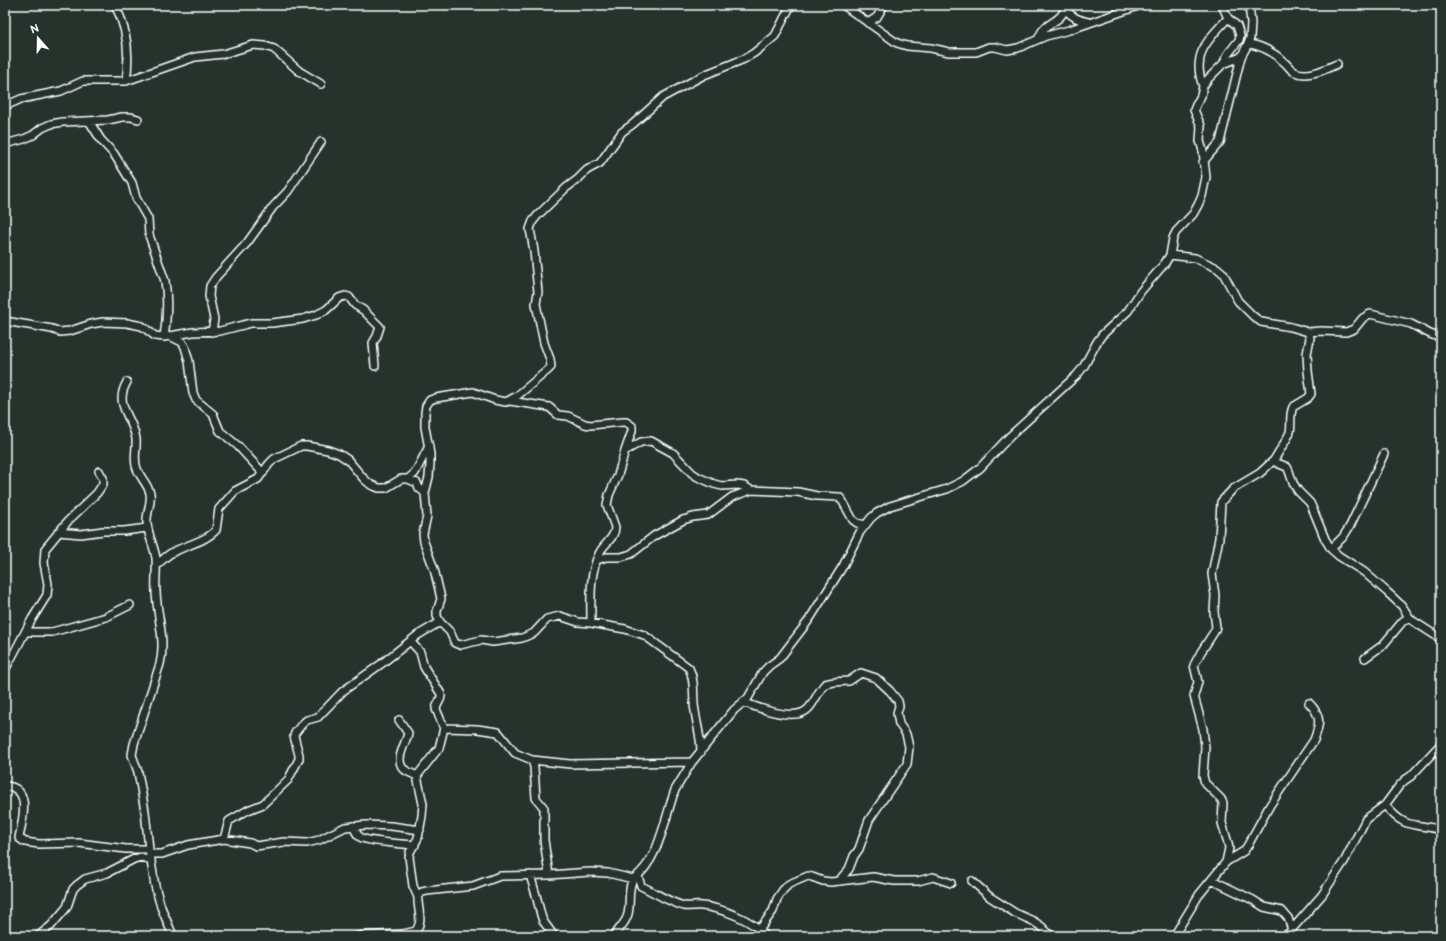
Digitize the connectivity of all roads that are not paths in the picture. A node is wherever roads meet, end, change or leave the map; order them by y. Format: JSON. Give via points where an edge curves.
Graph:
{"nodes":[{"id":1,"x":115,"y":5,"type":"edge"},
{"id":2,"x":791,"y":5,"type":"edge"},
{"id":3,"x":843,"y":5,"type":"edge"},
{"id":4,"x":884,"y":5,"type":"edge"},
{"id":5,"x":1141,"y":5,"type":"edge"},
{"id":6,"x":1222,"y":5,"type":"edge"},
{"id":7,"x":1249,"y":5,"type":"edge"},
{"id":8,"x":1065,"y":7,"type":"edge"},
{"id":9,"x":1228,"y":18,"type":"junction"},
{"id":10,"x":1088,"y":22,"type":"junction"},
{"id":11,"x":868,"y":23,"type":"junction"},
{"id":12,"x":1038,"y":39,"type":"junction"},
{"id":13,"x":1248,"y":44,"type":"junction"},
{"id":14,"x":1241,"y":57,"type":"junction"},
{"id":15,"x":1223,"y":64,"type":"junction"},
{"id":16,"x":1337,"y":64,"type":"dead end"},
{"id":17,"x":126,"y":81,"type":"junction"},
{"id":18,"x":321,"y":84,"type":"dead end"},
{"id":19,"x":1202,"y":86,"type":"junction"},
{"id":20,"x":5,"y":106,"type":"edge"},
{"id":21,"x":138,"y":119,"type":"dead end"},
{"id":22,"x":89,"y":121,"type":"junction"},
{"id":23,"x":320,"y":142,"type":"dead end"},
{"id":24,"x":5,"y":144,"type":"edge"},
{"id":25,"x":1203,"y":162,"type":"junction"},
{"id":26,"x":1170,"y":255,"type":"junction"},
{"id":27,"x":5,"y":321,"type":"edge"},
{"id":28,"x":212,"y":332,"type":"junction"},
{"id":29,"x":1308,"y":332,"type":"junction"},
{"id":30,"x":167,"y":336,"type":"junction"},
{"id":31,"x":1441,"y":338,"type":"edge"},
{"id":32,"x":376,"y":366,"type":"dead end"},
{"id":33,"x":127,"y":382,"type":"dead end"},
{"id":34,"x":510,"y":401,"type":"junction"},
{"id":35,"x":429,"y":446,"type":"junction"},
{"id":36,"x":625,"y":451,"type":"junction"},
{"id":37,"x":1384,"y":454,"type":"dead end"},
{"id":38,"x":1274,"y":460,"type":"junction"},
{"id":39,"x":99,"y":471,"type":"dead end"},
{"id":40,"x":263,"y":473,"type":"junction"},
{"id":41,"x":408,"y":479,"type":"junction"},
{"id":42,"x":751,"y":490,"type":"junction"},
{"id":43,"x":425,"y":493,"type":"junction"},
{"id":44,"x":864,"y":525,"type":"junction"},
{"id":45,"x":147,"y":528,"type":"junction"},
{"id":46,"x":58,"y":532,"type":"junction"},
{"id":47,"x":1331,"y":549,"type":"junction"},
{"id":48,"x":597,"y":560,"type":"junction"},
{"id":49,"x":156,"y":566,"type":"junction"},
{"id":50,"x":130,"y":605,"type":"dead end"},
{"id":51,"x":1409,"y":617,"type":"junction"},
{"id":52,"x":440,"y":622,"type":"junction"},
{"id":53,"x":591,"y":623,"type":"junction"},
{"id":54,"x":25,"y":632,"type":"junction"},
{"id":55,"x":1441,"y":639,"type":"edge"},
{"id":56,"x":411,"y":642,"type":"junction"},
{"id":57,"x":1365,"y":658,"type":"dead end"},
{"id":58,"x":5,"y":670,"type":"edge"},
{"id":59,"x":743,"y":702,"type":"junction"},
{"id":60,"x":1309,"y":703,"type":"dead end"},
{"id":61,"x":399,"y":720,"type":"dead end"},
{"id":62,"x":444,"y":728,"type":"junction"},
{"id":63,"x":1441,"y":744,"type":"edge"},
{"id":64,"x":701,"y":752,"type":"junction"},
{"id":65,"x":532,"y":760,"type":"junction"},
{"id":66,"x":692,"y":762,"type":"junction"},
{"id":67,"x":417,"y":776,"type":"junction"},
{"id":68,"x":5,"y":786,"type":"edge"},
{"id":69,"x":1385,"y":806,"type":"junction"},
{"id":70,"x":353,"y":826,"type":"junction"},
{"id":71,"x":420,"y":830,"type":"junction"},
{"id":72,"x":1441,"y":830,"type":"edge"},
{"id":73,"x":224,"y":839,"type":"junction"},
{"id":74,"x":415,"y":845,"type":"junction"},
{"id":75,"x":150,"y":854,"type":"junction"},
{"id":76,"x":1226,"y":862,"type":"junction"},
{"id":77,"x":530,"y":875,"type":"junction"},
{"id":78,"x":549,"y":875,"type":"junction"},
{"id":79,"x":635,"y":877,"type":"junction"},
{"id":80,"x":1212,"y":880,"type":"junction"},
{"id":81,"x":840,"y":882,"type":"junction"},
{"id":82,"x":951,"y":882,"type":"dead end"},
{"id":83,"x":972,"y":882,"type":"dead end"},
{"id":84,"x":418,"y":897,"type":"junction"},
{"id":85,"x":760,"y":929,"type":"junction"},
{"id":86,"x":1289,"y":933,"type":"edge"},
{"id":87,"x":38,"y":936,"type":"edge"},
{"id":88,"x":173,"y":936,"type":"edge"},
{"id":89,"x":358,"y":936,"type":"edge"},
{"id":90,"x":554,"y":936,"type":"edge"},
{"id":91,"x":614,"y":936,"type":"edge"},
{"id":92,"x":765,"y":936,"type":"edge"},
{"id":93,"x":1051,"y":936,"type":"edge"},
{"id":94,"x":1174,"y":936,"type":"edge"}],
"edges":[{"from":1,"to":17,"type":"street","via":[[126,39]]},
{"from":2,"to":34,"type":"street","via":[[775,36],[744,58],[704,74],[663,97],[622,132],[600,163],[587,170],[566,188],[533,221],[530,229],[538,292],[536,304],[551,367]]},
{"from":3,"to":11,"type":"street"},
{"from":4,"to":11,"type":"street"},
{"from":5,"to":10,"type":"street"},
{"from":6,"to":9,"type":"street"},
{"from":7,"to":13,"type":"street","via":[[1251,23]]},
{"from":8,"to":10,"type":"street","via":[[1071,16]]},
{"from":8,"to":12,"type":"street","via":[[1058,19],[1044,29]]},
{"from":9,"to":15,"type":"street","via":[[1237,26],[1240,36]]},
{"from":9,"to":19,"type":"street","via":[[1202,51],[1198,66]]},
{"from":10,"to":12,"type":"street"},
{"from":11,"to":12,"type":"street","via":[[897,43],[949,52],[976,52],[995,47],[1007,50]]},
{"from":13,"to":14,"type":"street"},
{"from":13,"to":16,"type":"street","via":[[1263,48],[1277,56],[1290,69],[1300,74],[1308,74]]},
{"from":14,"to":15,"type":"street"},
{"from":14,"to":25,"type":"street","via":[[1220,142]]},
{"from":15,"to":19,"type":"street"},
{"from":17,"to":18,"type":"street","via":[[196,56],[224,54],[253,46],[265,46],[274,49],[299,71]]},
{"from":17,"to":20,"type":"street","via":[[83,81],[61,91],[21,99]]},
{"from":19,"to":25,"type":"street","via":[[1194,110],[1201,126]]},
{"from":21,"to":22,"type":"street","via":[[131,117]]},
{"from":22,"to":24,"type":"street","via":[[51,124],[24,140]]},
{"from":22,"to":30,"type":"street","via":[[132,182],[136,198],[148,218],[149,235],[165,281]]},
{"from":23,"to":28,"type":"street","via":[[288,191],[210,286],[209,296],[214,319]]},
{"from":25,"to":26,"type":"street","via":[[1206,177],[1202,196],[1193,214],[1176,232]]},
{"from":26,"to":29,"type":"street","via":[[1195,258],[1217,268],[1223,273],[1238,301],[1261,322]]},
{"from":26,"to":44,"type":"street","via":[[1128,311],[1102,335],[1077,375],[1009,437],[980,468],[947,489],[890,506],[877,513]]},
{"from":27,"to":30,"type":"street","via":[[52,328],[60,332],[103,322],[128,323],[142,326],[155,336]]},
{"from":28,"to":30,"type":"street"},
{"from":28,"to":32,"type":"street","via":[[251,323],[272,323],[316,316],[345,296],[380,327],[373,343]]},
{"from":29,"to":31,"type":"street","via":[[1346,332],[1370,314],[1411,324]]},
{"from":29,"to":38,"type":"street","via":[[1310,338],[1307,354],[1311,394],[1293,407],[1290,431]]},
{"from":30,"to":40,"type":"street","via":[[182,342],[185,347],[196,400],[213,414],[220,432],[238,446]]},
{"from":33,"to":45,"type":"street","via":[[122,405],[136,439],[136,468],[150,493],[146,513]]},
{"from":34,"to":35,"type":"street","via":[[500,402],[473,392],[430,400],[425,413]]},
{"from":34,"to":36,"type":"street","via":[[549,407],[558,415],[568,416],[590,425],[626,422],[632,429]]},
{"from":35,"to":41,"type":"street","via":[[415,474]]},
{"from":35,"to":43,"type":"street","via":[[430,477]]},
{"from":36,"to":42,"type":"street","via":[[641,442],[651,441],[673,453],[698,477],[722,486],[738,485]]},
{"from":36,"to":48,"type":"street","via":[[607,505],[616,527]]},
{"from":37,"to":47,"type":"street","via":[[1350,526]]},
{"from":38,"to":47,"type":"street","via":[[1287,467],[1298,491],[1310,503]]},
{"from":38,"to":76,"type":"street","via":[[1260,473],[1233,489],[1221,502],[1219,538],[1212,574],[1216,627],[1194,665],[1198,682],[1194,696],[1205,747],[1203,776],[1209,788],[1223,804],[1222,822],[1229,848]]},
{"from":39,"to":46,"type":"street","via":[[103,484],[97,493]]},
{"from":40,"to":41,"type":"street","via":[[274,459],[301,446],[307,446],[339,454],[348,460],[371,486],[386,488],[401,479]]},
{"from":40,"to":49,"type":"street","via":[[258,479],[235,491],[223,503],[218,512],[214,532],[172,552]]},
{"from":41,"to":43,"type":"street","via":[[417,483]]},
{"from":42,"to":44,"type":"street","via":[[839,497],[853,520]]},
{"from":42,"to":48,"type":"street","via":[[732,497],[708,515],[683,520],[654,536],[631,554]]},
{"from":43,"to":52,"type":"street","via":[[427,516],[423,534],[440,594],[437,611]]},
{"from":44,"to":59,"type":"street","via":[[843,566],[809,620],[780,658],[763,672],[751,694]]},
{"from":45,"to":46,"type":"street","via":[[81,534]]},
{"from":45,"to":49,"type":"street"},
{"from":46,"to":54,"type":"street","via":[[47,545],[44,555],[47,594]]},
{"from":47,"to":51,"type":"street","via":[[1387,592],[1402,606]]},
{"from":48,"to":53,"type":"street","via":[[592,577]]},
{"from":49,"to":75,"type":"street","via":[[162,654],[132,749],[145,811]]},
{"from":50,"to":54,"type":"street","via":[[106,617],[52,632]]},
{"from":51,"to":55,"type":"street"},
{"from":51,"to":57,"type":"street","via":[[1383,645]]},
{"from":52,"to":53,"type":"street","via":[[450,632],[455,643],[460,645],[481,640],[493,642],[522,638],[534,633],[547,619],[556,616]]},
{"from":52,"to":56,"type":"street"},
{"from":53,"to":64,"type":"street","via":[[644,635],[689,668],[693,678],[694,711],[701,738]]},
{"from":54,"to":58,"type":"street"},
{"from":56,"to":62,"type":"street","via":[[420,652],[424,667],[441,694],[436,708]]},
{"from":56,"to":73,"type":"street","via":[[343,691],[318,717],[302,724],[295,732],[299,754],[288,780],[263,804],[229,821]]},
{"from":59,"to":64,"type":"street"},
{"from":59,"to":81,"type":"street","via":[[788,715],[804,713],[825,684],[848,681],[861,673],[876,678],[898,701],[899,724],[908,740],[907,764],[869,820],[859,849]]},
{"from":60,"to":76,"type":"street","via":[[1317,711],[1318,729],[1314,740],[1270,805],[1248,846]]},
{"from":61,"to":67,"type":"street","via":[[408,733],[400,754],[402,766],[404,770]]},
{"from":62,"to":65,"type":"street","via":[[477,728],[498,732],[516,753]]},
{"from":62,"to":67,"type":"street","via":[[439,748]]},
{"from":63,"to":69,"type":"street","via":[[1404,780]]},
{"from":64,"to":66,"type":"street"},
{"from":65,"to":66,"type":"street","via":[[570,764]]},
{"from":65,"to":78,"type":"street","via":[[536,798],[544,808],[544,840]]},
{"from":66,"to":79,"type":"street","via":[[675,790],[654,854]]},
{"from":67,"to":71,"type":"street","via":[[423,804]]},
{"from":68,"to":75,"type":"street","via":[[13,787],[22,795],[24,813],[18,838],[20,840],[39,844],[79,843]]},
{"from":69,"to":72,"type":"street","via":[[1392,814],[1410,825]]},
{"from":69,"to":86,"type":"street","via":[[1366,819],[1346,860],[1322,895]]},
{"from":70,"to":71,"type":"street","via":[[391,826]]},
{"from":70,"to":73,"type":"street","via":[[345,826],[320,840],[307,843],[284,842],[260,846]]},
{"from":70,"to":74,"type":"street","via":[[360,838]]},
{"from":71,"to":74,"type":"street"},
{"from":73,"to":75,"type":"street","via":[[188,845],[162,854]]},
{"from":74,"to":84,"type":"street","via":[[408,857],[413,886]]},
{"from":75,"to":87,"type":"street","via":[[85,879],[73,889],[70,901],[63,912]]},
{"from":75,"to":88,"type":"street","via":[[157,894]]},
{"from":76,"to":80,"type":"street"},
{"from":77,"to":78,"type":"street"},
{"from":77,"to":84,"type":"street","via":[[500,876],[473,886],[422,892]]},
{"from":77,"to":90,"type":"street","via":[[541,915]]},
{"from":78,"to":79,"type":"street","via":[[590,872]]},
{"from":79,"to":85,"type":"street","via":[[641,886],[670,902],[718,909]]},
{"from":79,"to":91,"type":"street","via":[[630,885],[628,914]]},
{"from":80,"to":86,"type":"street","via":[[1264,907],[1282,911],[1288,918]]},
{"from":80,"to":94,"type":"street","via":[[1199,895]]},
{"from":81,"to":82,"type":"street","via":[[873,877],[894,881],[918,881],[933,877]]},
{"from":81,"to":85,"type":"street","via":[[823,881],[808,876],[789,884]]},
{"from":83,"to":93,"type":"street","via":[[990,897],[1042,927]]},
{"from":84,"to":89,"type":"street","via":[[421,919],[416,930],[403,934]]},
{"from":85,"to":92,"type":"street"}]}
